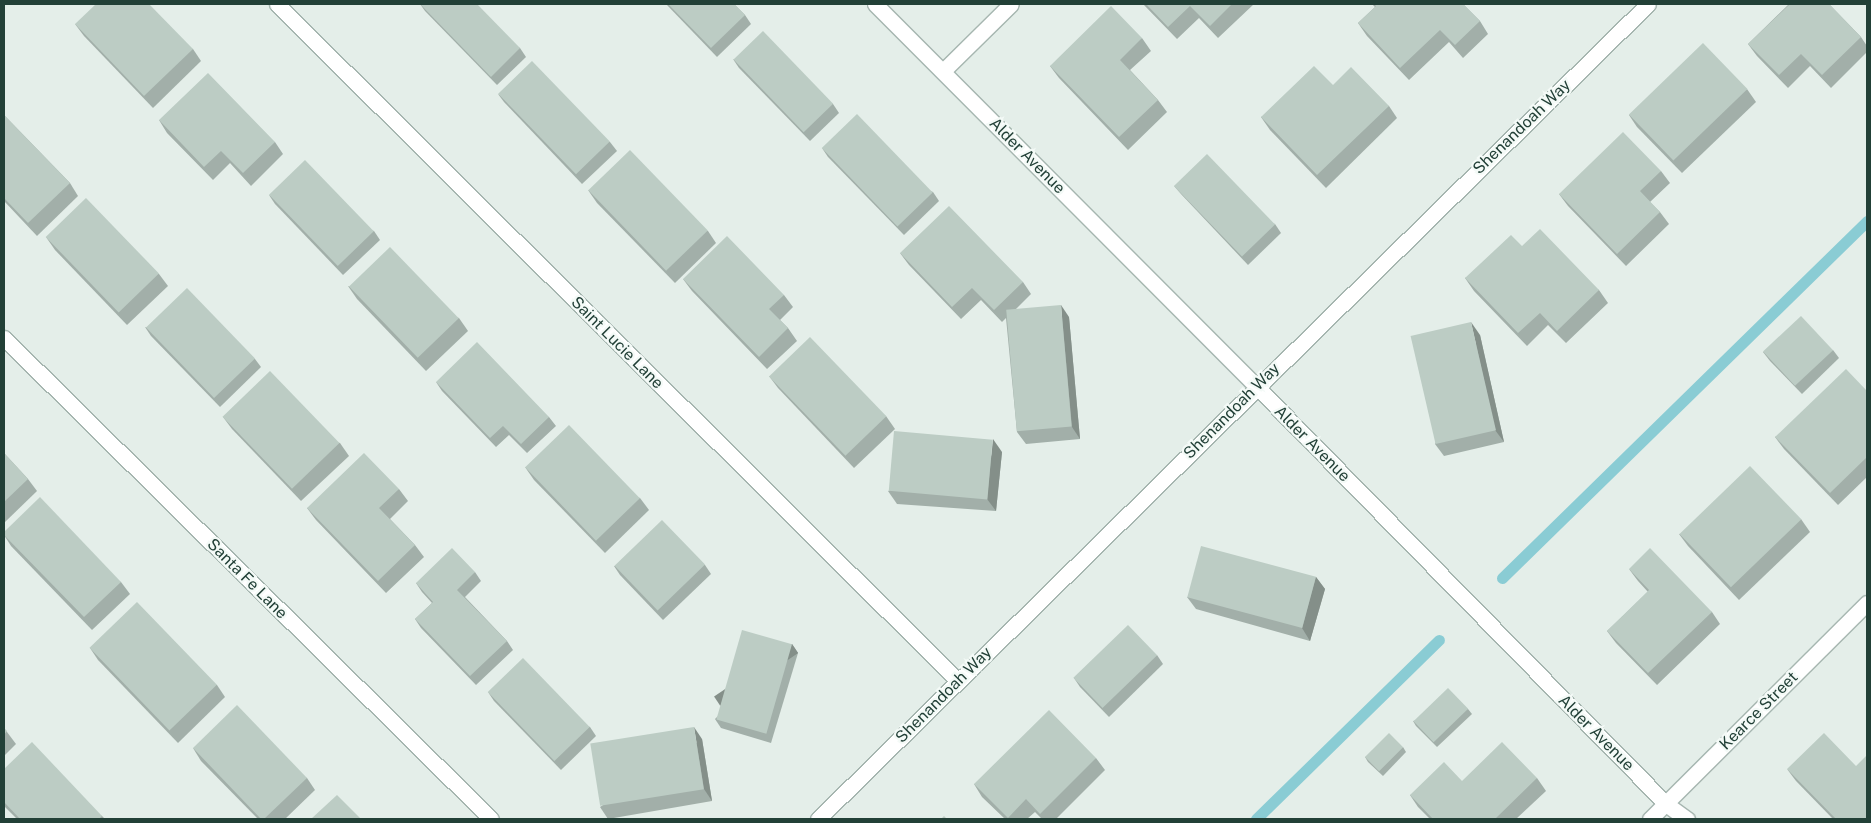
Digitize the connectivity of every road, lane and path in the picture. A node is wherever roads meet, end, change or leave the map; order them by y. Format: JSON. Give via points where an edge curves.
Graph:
{"nodes":[{"id":1,"x":277,"y":4,"type":"edge"},
{"id":2,"x":875,"y":4,"type":"edge"},
{"id":3,"x":1012,"y":4,"type":"edge"},
{"id":4,"x":1648,"y":4,"type":"edge"},
{"id":5,"x":943,"y":71,"type":"junction"},
{"id":6,"x":4,"y":338,"type":"edge"},
{"id":7,"x":1256,"y":387,"type":"junction"},
{"id":8,"x":1867,"y":603,"type":"edge"},
{"id":9,"x":958,"y":681,"type":"junction"},
{"id":10,"x":1666,"y":804,"type":"junction"},
{"id":11,"x":491,"y":819,"type":"edge"},
{"id":12,"x":818,"y":819,"type":"edge"},
{"id":13,"x":1650,"y":819,"type":"edge"},
{"id":14,"x":1686,"y":819,"type":"edge"}],
"edges":[{"from":1,"to":9,"type":"street","name":"Saint Lucie Lane"},
{"from":2,"to":5,"type":"street","name":"Alder Avenue"},
{"from":3,"to":5,"type":"street"},
{"from":4,"to":7,"type":"street","name":"Shenandoah Way"},
{"from":5,"to":7,"type":"street","name":"Alder Avenue"},
{"from":6,"to":11,"type":"street","name":"Santa Fe Lane"},
{"from":7,"to":9,"type":"street","name":"Shenandoah Way"},
{"from":7,"to":10,"type":"street","name":"Alder Avenue"},
{"from":8,"to":10,"type":"street","name":"Kearce Street"},
{"from":9,"to":12,"type":"street","name":"Shenandoah Way"},
{"from":10,"to":13,"type":"street","name":"Kearce Street"},
{"from":10,"to":14,"type":"street","name":"Alder Avenue"}]}
